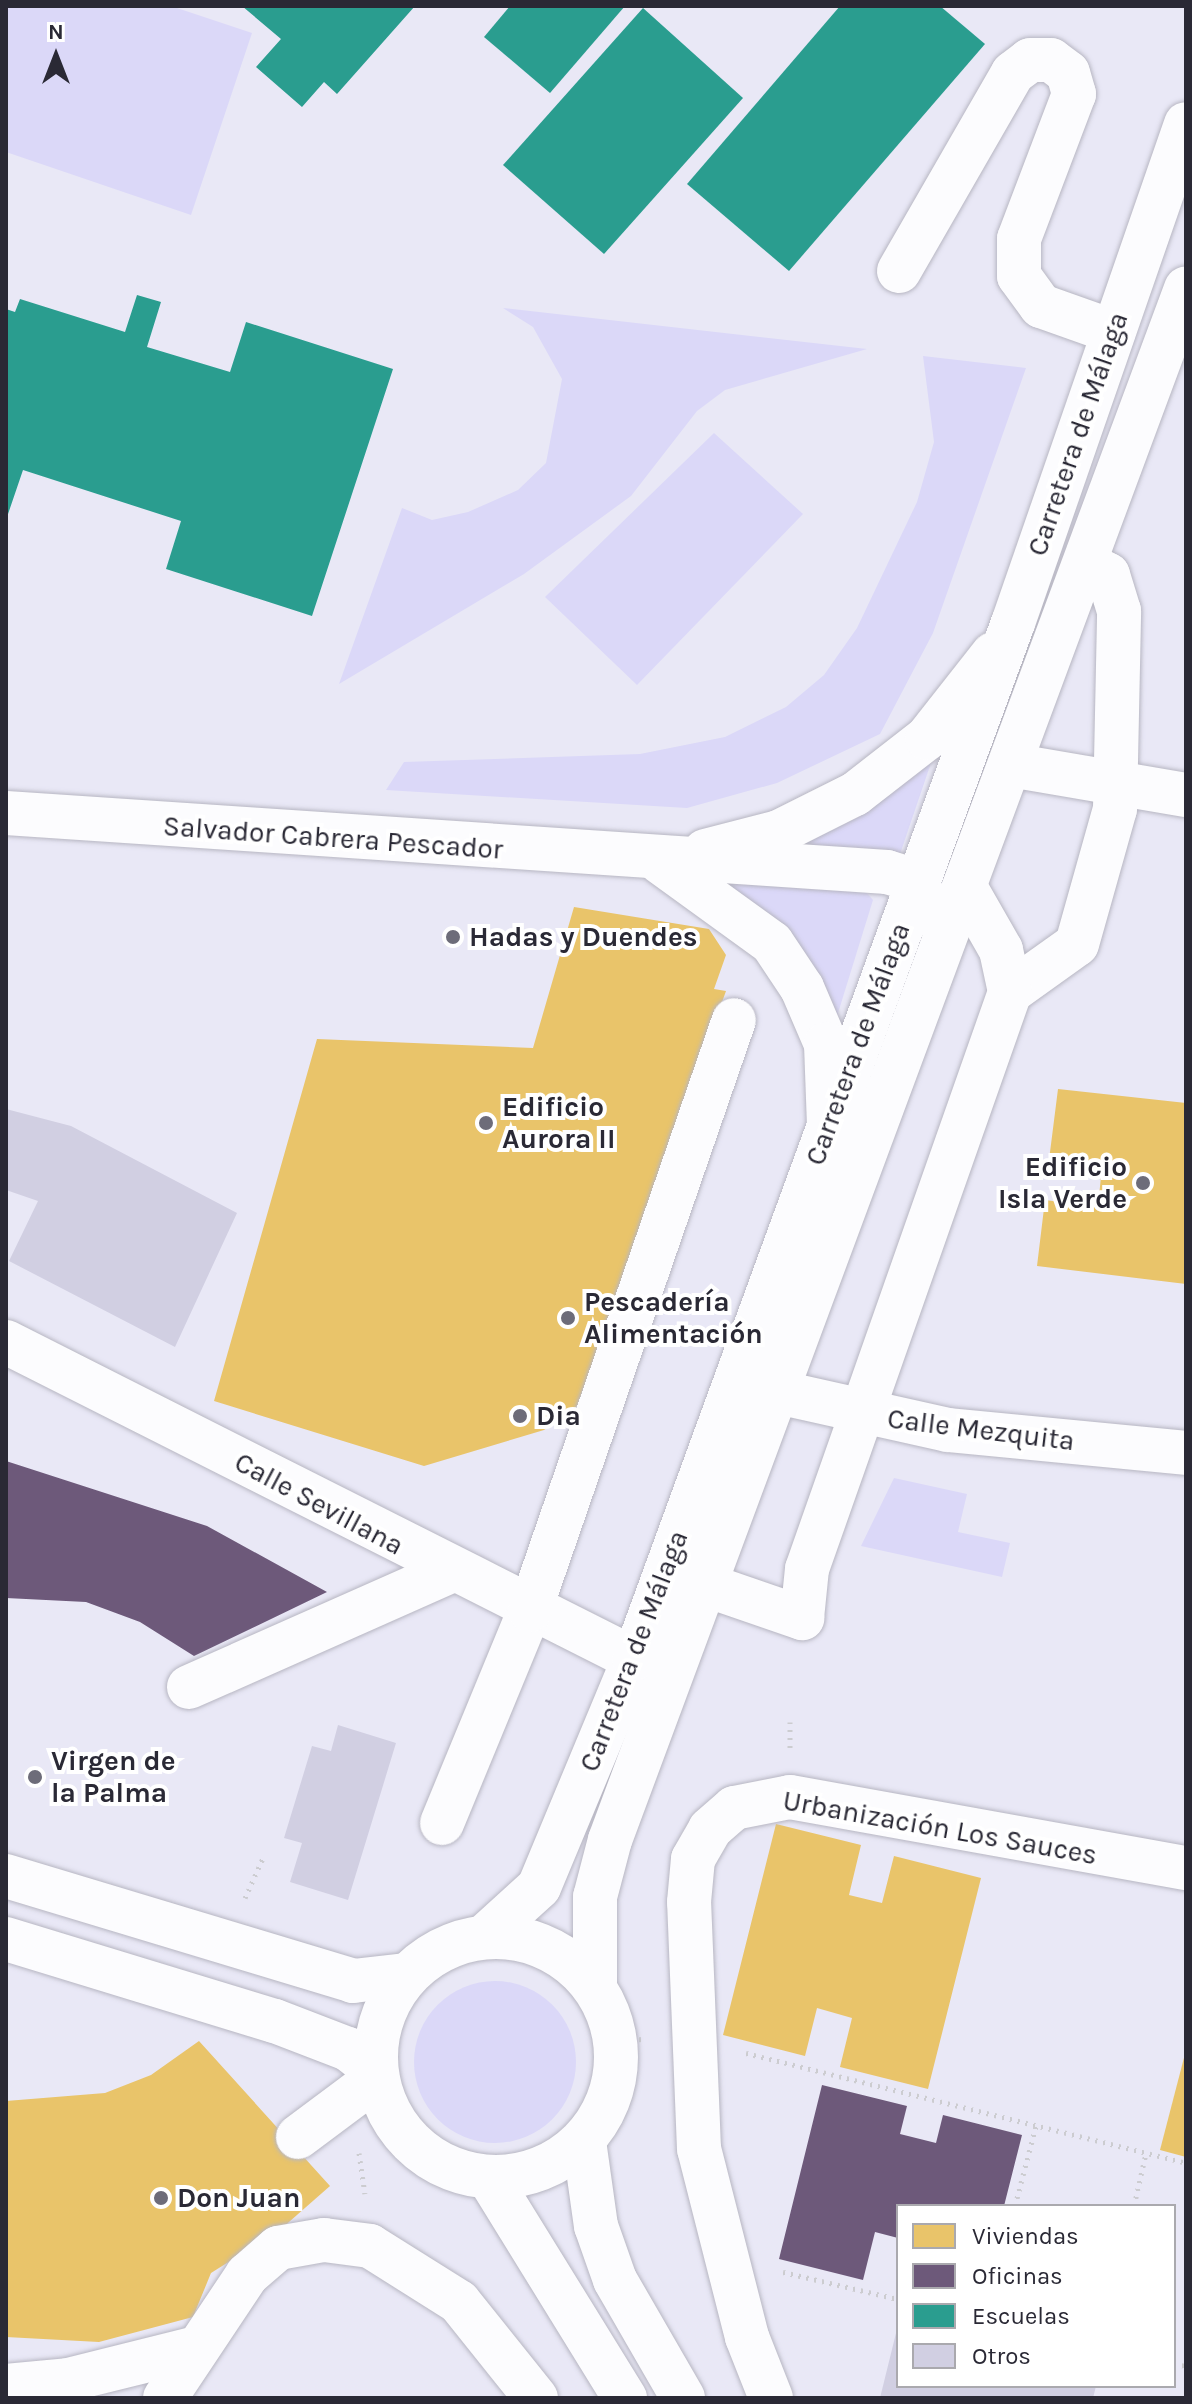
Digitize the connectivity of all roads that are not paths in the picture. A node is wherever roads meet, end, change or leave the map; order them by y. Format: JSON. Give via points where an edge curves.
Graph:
{"nodes":[{"id":1,"x":1186,"y":124,"type":"edge"},
{"id":2,"x":899,"y":271,"type":"dead end"},
{"id":3,"x":1186,"y":289,"type":"edge"},
{"id":4,"x":1114,"y":332,"type":"junction"},
{"id":5,"x":1085,"y":562,"type":"junction"},
{"id":6,"x":1013,"y":623,"type":"junction"},
{"id":7,"x":1010,"y":765,"type":"junction"},
{"id":8,"x":1114,"y":784,"type":"junction"},
{"id":9,"x":1186,"y":795,"type":"edge"},
{"id":10,"x":6,"y":813,"type":"edge"},
{"id":11,"x":660,"y":862,"type":"junction"},
{"id":12,"x":916,"y":881,"type":"junction"},
{"id":13,"x":965,"y":887,"type":"junction"},
{"id":14,"x":938,"y":960,"type":"junction"},
{"id":15,"x":1010,"y":992,"type":"junction"},
{"id":16,"x":734,"y":1020,"type":"dead end"},
{"id":17,"x":829,"y":1125,"type":"junction"},
{"id":18,"x":6,"y":1342,"type":"edge"},
{"id":19,"x":778,"y":1392,"type":"junction"},
{"id":20,"x":861,"y":1413,"type":"junction"},
{"id":21,"x":1186,"y":1453,"type":"edge"},
{"id":22,"x":451,"y":1571,"type":"junction"},
{"id":23,"x":706,"y":1585,"type":"junction"},
{"id":24,"x":530,"y":1610,"type":"junction"},
{"id":25,"x":634,"y":1659,"type":"junction"},
{"id":26,"x":189,"y":1687,"type":"dead end"},
{"id":27,"x":442,"y":1823,"type":"dead end"},
{"id":28,"x":1186,"y":1868,"type":"edge"},
{"id":29,"x":6,"y":1876,"type":"edge"},
{"id":30,"x":484,"y":1937,"type":"junction"},
{"id":31,"x":6,"y":1939,"type":"edge"},
{"id":32,"x":406,"y":1975,"type":"junction"},
{"id":33,"x":595,"y":1987,"type":"junction"},
{"id":34,"x":376,"y":2074,"type":"junction"},
{"id":35,"x":298,"y":2137,"type":"dead end"},
{"id":36,"x":584,"y":2141,"type":"junction"},
{"id":37,"x":489,"y":2178,"type":"junction"},
{"id":38,"x":192,"y":2349,"type":"junction"},
{"id":39,"x":6,"y":2386,"type":"edge"},
{"id":40,"x":165,"y":2398,"type":"edge"},
{"id":41,"x":536,"y":2398,"type":"edge"},
{"id":42,"x":625,"y":2398,"type":"edge"},
{"id":43,"x":683,"y":2398,"type":"edge"},
{"id":44,"x":771,"y":2398,"type":"edge"}],
"edges":[{"from":1,"to":4,"type":"main road","name":"Carretera de Málaga"},
{"from":2,"to":4,"type":"main road","via":[[1013,73],[1030,60],[1051,60],[1068,73],[1074,94],[1019,239],[1019,276],[1041,306]]},
{"from":3,"to":5,"type":"main road","name":"Carretera de Málaga"},
{"from":4,"to":6,"type":"main road","name":"Carretera de Málaga"},
{"from":5,"to":7,"type":"main road","name":"Carretera de Málaga"},
{"from":5,"to":8,"type":"main road","via":[[1108,575],[1119,611]]},
{"from":6,"to":11,"type":"main road","name":"Salvador Cabrera Pescador","via":[[970,692],[927,738],[855,794],[779,832]]},
{"from":6,"to":12,"type":"main road","name":"Carretera de Málaga"},
{"from":7,"to":8,"type":"main road"},
{"from":7,"to":13,"type":"main road","name":"Carretera de Málaga"},
{"from":8,"to":9,"type":"main road"},
{"from":8,"to":15,"type":"main road","via":[[1115,809],[1077,944]]},
{"from":10,"to":11,"type":"main road","name":"Salvador Cabrera Pescador"},
{"from":11,"to":12,"type":"main road","name":"Salvador Cabrera Pescador","via":[[887,872]]},
{"from":11,"to":17,"type":"main road","via":[[772,943],[802,988],[826,1044]]},
{"from":12,"to":14,"type":"main road","via":[[939,932]]},
{"from":12,"to":17,"type":"main road","name":"Carretera de Málaga"},
{"from":13,"to":14,"type":"main road","name":"Carretera de Málaga"},
{"from":13,"to":15,"type":"main road","via":[[1001,950]]},
{"from":14,"to":19,"type":"main road","name":"Carretera de Málaga"},
{"from":15,"to":20,"type":"main road"},
{"from":16,"to":24,"type":"main road"},
{"from":17,"to":25,"type":"main road","name":"Carretera de Málaga"},
{"from":18,"to":22,"type":"main road","name":"Calle Sevillana"},
{"from":19,"to":20,"type":"main road","name":"Calle Mezquita"},
{"from":19,"to":23,"type":"main road","name":"Carretera de Málaga"},
{"from":20,"to":21,"type":"main road","name":"Calle Mezquita","via":[[948,1430]]},
{"from":20,"to":23,"type":"main road","via":[[807,1569],[802,1618]]},
{"from":22,"to":24,"type":"main road","name":"Calle Sevillana"},
{"from":22,"to":26,"type":"main road"},
{"from":23,"to":33,"type":"main road","name":"Carretera de Málaga","via":[[606,1854],[592,1930]]},
{"from":24,"to":25,"type":"main road","name":"Calle Sevillana"},
{"from":24,"to":27,"type":"main road"},
{"from":25,"to":30,"type":"main road","name":"Carretera de Málaga","via":[[539,1887]]},
{"from":28,"to":44,"type":"main road","name":"Urbanización Los Sauces","via":[[790,1797],[734,1808],[710,1829],[693,1859],[690,2039],[699,2149]]},
{"from":29,"to":32,"type":"main road","via":[[353,1981]]},
{"from":30,"to":32,"type":"main road","via":[[441,1949]]},
{"from":30,"to":33,"type":"main road","via":[[528,1940],[566,1958]]},
{"from":31,"to":34,"type":"main road","via":[[275,2021],[348,2049]]},
{"from":32,"to":34,"type":"main road","via":[[383,2012]]},
{"from":33,"to":36,"type":"main road","via":[[615,2040],[618,2066],[607,2106]]},
{"from":34,"to":35,"type":"main road"},
{"from":34,"to":37,"type":"main road","via":[[387,2111],[412,2145],[447,2169]]},
{"from":36,"to":37,"type":"main road","via":[[541,2170]]},
{"from":36,"to":43,"type":"main road","via":[[596,2226],[615,2280]]},
{"from":37,"to":42,"type":"main road"},
{"from":38,"to":39,"type":"main road","via":[[68,2380]]},
{"from":38,"to":40,"type":"main road"},
{"from":38,"to":41,"type":"main road","via":[[247,2275],[278,2248],[324,2240],[354,2244],[411,2268],[459,2302]]}]}
